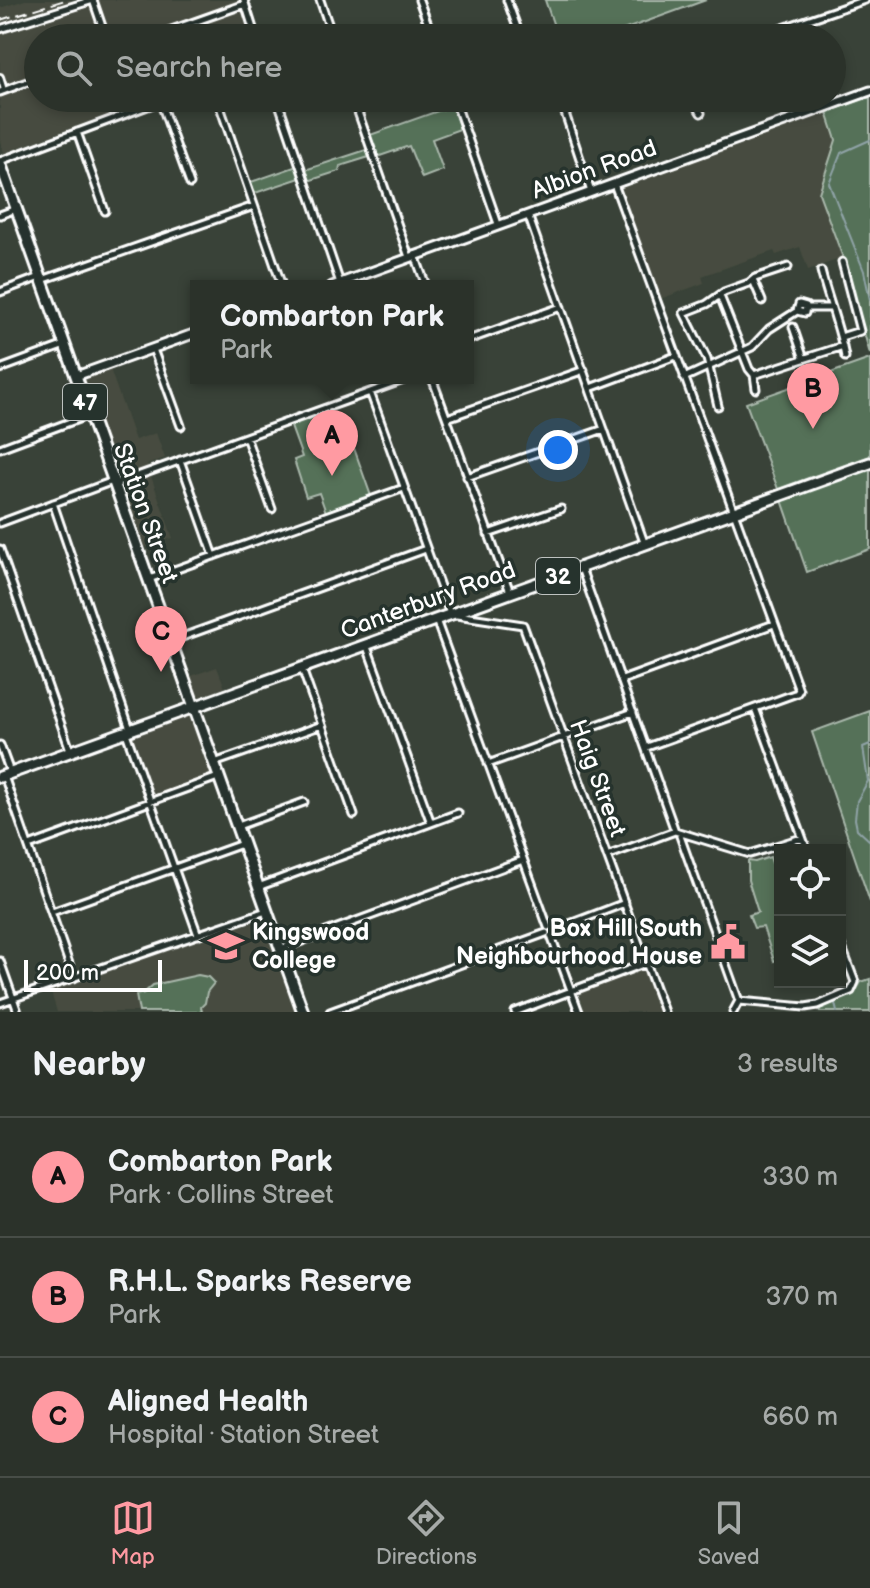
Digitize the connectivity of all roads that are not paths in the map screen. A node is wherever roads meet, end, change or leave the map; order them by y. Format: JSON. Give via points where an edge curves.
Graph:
{"nodes":[{"id":1,"x":93,"y":0,"type":"edge"},
{"id":2,"x":320,"y":0,"type":"edge"},
{"id":3,"x":419,"y":0,"type":"edge"},
{"id":4,"x":507,"y":0,"type":"edge"},
{"id":5,"x":865,"y":0,"type":"edge"},
{"id":6,"x":244,"y":2,"type":"edge"},
{"id":7,"x":101,"y":24,"type":"edge"},
{"id":8,"x":186,"y":24,"type":"edge"},
{"id":9,"x":251,"y":24,"type":"edge"},
{"id":10,"x":328,"y":24,"type":"edge"},
{"id":11,"x":428,"y":24,"type":"edge"},
{"id":12,"x":516,"y":24,"type":"edge"},
{"id":13,"x":795,"y":24,"type":"edge"},
{"id":14,"x":0,"y":29,"type":"edge"},
{"id":15,"x":0,"y":77,"type":"edge"},
{"id":16,"x":24,"y":83,"type":"edge"},
{"id":17,"x":1,"y":91,"type":"edge"},
{"id":18,"x":870,"y":91,"type":"edge"},
{"id":19,"x":846,"y":100,"type":"edge"},
{"id":20,"x":131,"y":112,"type":"edge"},
{"id":21,"x":164,"y":112,"type":"edge"},
{"id":22,"x":222,"y":112,"type":"edge"},
{"id":23,"x":281,"y":112,"type":"edge"},
{"id":24,"x":358,"y":112,"type":"edge"},
{"id":25,"x":459,"y":112,"type":"edge"},
{"id":26,"x":565,"y":112,"type":"edge"},
{"id":27,"x":812,"y":112,"type":"edge"},
{"id":28,"x":77,"y":132,"type":"junction"},
{"id":29,"x":0,"y":162,"type":"edge"},
{"id":30,"x":614,"y":183,"type":"junction"},
{"id":31,"x":190,"y":184,"type":"dead end"},
{"id":32,"x":591,"y":192,"type":"junction"},
{"id":33,"x":254,"y":206,"type":"junction"},
{"id":34,"x":17,"y":209,"type":"junction"},
{"id":35,"x":105,"y":211,"type":"dead end"},
{"id":36,"x":528,"y":214,"type":"junction"},
{"id":37,"x":0,"y":215,"type":"edge"},
{"id":38,"x":498,"y":224,"type":"junction"},
{"id":39,"x":412,"y":256,"type":"junction"},
{"id":40,"x":842,"y":262,"type":"dead end"},
{"id":41,"x":788,"y":267,"type":"dead end"},
{"id":42,"x":821,"y":271,"type":"dead end"},
{"id":43,"x":41,"y":278,"type":"junction"},
{"id":44,"x":280,"y":280,"type":"edge"},
{"id":45,"x":334,"y":280,"type":"edge"},
{"id":46,"x":349,"y":280,"type":"edge"},
{"id":47,"x":423,"y":280,"type":"edge"},
{"id":48,"x":753,"y":280,"type":"junction"},
{"id":49,"x":0,"y":292,"type":"edge"},
{"id":50,"x":720,"y":296,"type":"junction"},
{"id":51,"x":762,"y":301,"type":"dead end"},
{"id":52,"x":561,"y":307,"type":"junction"},
{"id":53,"x":831,"y":308,"type":"junction"},
{"id":54,"x":793,"y":327,"type":"dead end"},
{"id":55,"x":190,"y":335,"type":"edge"},
{"id":56,"x":841,"y":337,"type":"junction"},
{"id":57,"x":474,"y":338,"type":"edge"},
{"id":58,"x":65,"y":345,"type":"junction"},
{"id":59,"x":843,"y":346,"type":"junction"},
{"id":60,"x":153,"y":349,"type":"junction"},
{"id":61,"x":743,"y":352,"type":"junction"},
{"id":62,"x":676,"y":356,"type":"junction"},
{"id":63,"x":845,"y":357,"type":"dead end"},
{"id":64,"x":804,"y":359,"type":"junction"},
{"id":65,"x":708,"y":366,"type":"junction"},
{"id":66,"x":0,"y":369,"type":"edge"},
{"id":67,"x":584,"y":370,"type":"junction"},
{"id":68,"x":754,"y":375,"type":"junction"},
{"id":69,"x":76,"y":376,"type":"junction"},
{"id":70,"x":684,"y":378,"type":"junction"},
{"id":71,"x":392,"y":384,"type":"edge"},
{"id":72,"x":434,"y":384,"type":"edge"},
{"id":73,"x":590,"y":388,"type":"junction"},
{"id":74,"x":756,"y":389,"type":"dead end"},
{"id":75,"x":370,"y":392,"type":"junction"},
{"id":76,"x":718,"y":406,"type":"dead end"},
{"id":77,"x":90,"y":415,"type":"junction"},
{"id":78,"x":447,"y":418,"type":"junction"},
{"id":79,"x":181,"y":426,"type":"dead end"},
{"id":80,"x":604,"y":429,"type":"junction"},
{"id":81,"x":246,"y":437,"type":"junction"},
{"id":82,"x":0,"y":448,"type":"edge"},
{"id":83,"x":180,"y":460,"type":"junction"},
{"id":84,"x":870,"y":463,"type":"edge"},
{"id":85,"x":467,"y":477,"type":"junction"},
{"id":86,"x":114,"y":483,"type":"junction"},
{"id":87,"x":404,"y":488,"type":"junction"},
{"id":88,"x":53,"y":503,"type":"junction"},
{"id":89,"x":272,"y":509,"type":"dead end"},
{"id":90,"x":561,"y":509,"type":"dead end"},
{"id":91,"x":733,"y":512,"type":"junction"},
{"id":92,"x":0,"y":523,"type":"edge"},
{"id":93,"x":488,"y":534,"type":"junction"},
{"id":94,"x":645,"y":546,"type":"junction"},
{"id":95,"x":0,"y":549,"type":"edge"},
{"id":96,"x":426,"y":549,"type":"junction"},
{"id":97,"x":214,"y":556,"type":"junction"},
{"id":98,"x":581,"y":568,"type":"junction"},
{"id":99,"x":148,"y":580,"type":"junction"},
{"id":100,"x":510,"y":592,"type":"junction"},
{"id":101,"x":450,"y":614,"type":"junction"},
{"id":102,"x":436,"y":619,"type":"junction"},
{"id":103,"x":774,"y":624,"type":"junction"},
{"id":104,"x":170,"y":641,"type":"junction"},
{"id":105,"x":366,"y":644,"type":"junction"},
{"id":106,"x":302,"y":667,"type":"junction"},
{"id":107,"x":622,"y":680,"type":"junction"},
{"id":108,"x":193,"y":705,"type":"junction"},
{"id":109,"x":755,"y":708,"type":"junction"},
{"id":110,"x":633,"y":712,"type":"junction"},
{"id":111,"x":322,"y":725,"type":"junction"},
{"id":112,"x":128,"y":730,"type":"junction"},
{"id":113,"x":564,"y":737,"type":"junction"},
{"id":114,"x":0,"y":745,"type":"edge"},
{"id":115,"x":647,"y":747,"type":"junction"},
{"id":116,"x":71,"y":751,"type":"junction"},
{"id":117,"x":214,"y":763,"type":"junction"},
{"id":118,"x":488,"y":764,"type":"junction"},
{"id":119,"x":5,"y":775,"type":"edge"},
{"id":120,"x":218,"y":777,"type":"junction"},
{"id":121,"x":150,"y":801,"type":"junction"},
{"id":122,"x":304,"y":802,"type":"dead end"},
{"id":123,"x":458,"y":813,"type":"dead end"},
{"id":124,"x":354,"y":815,"type":"dead end"},
{"id":125,"x":431,"y":823,"type":"junction"},
{"id":126,"x":236,"y":826,"type":"junction"},
{"id":127,"x":678,"y":831,"type":"junction"},
{"id":128,"x":802,"y":838,"type":"junction"},
{"id":129,"x":242,"y":844,"type":"junction"},
{"id":130,"x":804,"y":844,"type":"edge"},
{"id":131,"x":29,"y":846,"type":"junction"},
{"id":132,"x":607,"y":856,"type":"junction"},
{"id":133,"x":523,"y":860,"type":"junction"},
{"id":134,"x":175,"y":869,"type":"junction"},
{"id":135,"x":258,"y":887,"type":"junction"},
{"id":136,"x":625,"y":903,"type":"junction"},
{"id":137,"x":266,"y":911,"type":"junction"},
{"id":138,"x":52,"y":912,"type":"junction"},
{"id":139,"x":550,"y":931,"type":"junction"},
{"id":140,"x":198,"y":935,"type":"junction"},
{"id":141,"x":280,"y":949,"type":"junction"},
{"id":142,"x":846,"y":960,"type":"edge"},
{"id":143,"x":0,"y":961,"type":"edge"},
{"id":144,"x":646,"y":963,"type":"junction"},
{"id":145,"x":74,"y":978,"type":"junction"},
{"id":146,"x":572,"y":991,"type":"junction"},
{"id":147,"x":13,"y":998,"type":"junction"},
{"id":148,"x":739,"y":1001,"type":"junction"},
{"id":149,"x":0,"y":1003,"type":"edge"},
{"id":150,"x":18,"y":1012,"type":"edge"},
{"id":151,"x":303,"y":1012,"type":"edge"},
{"id":152,"x":330,"y":1012,"type":"edge"},
{"id":153,"x":515,"y":1012,"type":"edge"},
{"id":154,"x":579,"y":1012,"type":"edge"},
{"id":155,"x":664,"y":1012,"type":"edge"},
{"id":156,"x":733,"y":1012,"type":"edge"}],
"edges":[{"from":1,"to":7,"type":"street"},
{"from":1,"to":14,"type":"street"},
{"from":2,"to":10,"type":"street"},
{"from":3,"to":11,"type":"street"},
{"from":4,"to":12,"type":"street"},
{"from":5,"to":13,"type":"street"},
{"from":6,"to":8,"type":"street"},
{"from":6,"to":9,"type":"street"},
{"from":15,"to":17,"type":"street"},
{"from":16,"to":17,"type":"street"},
{"from":18,"to":19,"type":"street","name":"Albion Road"},
{"from":20,"to":28,"type":"street"},
{"from":21,"to":31,"type":"street"},
{"from":22,"to":33,"type":"street"},
{"from":23,"to":45,"type":"street"},
{"from":24,"to":39,"type":"street"},
{"from":25,"to":38,"type":"street"},
{"from":26,"to":32,"type":"street"},
{"from":27,"to":30,"type":"street","name":"Albion Road"},
{"from":28,"to":29,"type":"street"},
{"from":28,"to":35,"type":"street"},
{"from":29,"to":34,"type":"main road","name":"Station Street","number":"47"},
{"from":30,"to":32,"type":"street","name":"Albion Road"},
{"from":30,"to":62,"type":"street"},
{"from":32,"to":36,"type":"street","name":"Albion Road"},
{"from":33,"to":43,"type":"street"},
{"from":33,"to":44,"type":"street"},
{"from":34,"to":37,"type":"street"},
{"from":34,"to":43,"type":"main road","name":"Station Street","number":"47"},
{"from":36,"to":38,"type":"street","name":"Albion Road"},
{"from":36,"to":52,"type":"street"},
{"from":38,"to":39,"type":"street","name":"Albion Road"},
{"from":39,"to":46,"type":"street","name":"Albion Road"},
{"from":39,"to":47,"type":"street"},
{"from":40,"to":56,"type":"street","via":[[860,331]]},
{"from":41,"to":48,"type":"street"},
{"from":42,"to":53,"type":"street"},
{"from":43,"to":49,"type":"street"},
{"from":43,"to":58,"type":"main road","name":"Station Street","number":"47"},
{"from":48,"to":50,"type":"street"},
{"from":48,"to":51,"type":"street"},
{"from":50,"to":61,"type":"street"},
{"from":50,"to":65,"type":"street","via":[[684,313]]},
{"from":52,"to":57,"type":"street"},
{"from":52,"to":67,"type":"street"},
{"from":53,"to":56,"type":"street"},
{"from":53,"to":61,"type":"street","via":[[801,304]]},
{"from":54,"to":64,"type":"street"},
{"from":55,"to":60,"type":"street"},
{"from":56,"to":59,"type":"street"},
{"from":58,"to":66,"type":"street"},
{"from":58,"to":69,"type":"main road","name":"Station Street","number":"47"},
{"from":59,"to":63,"type":"street"},
{"from":59,"to":64,"type":"street"},
{"from":60,"to":69,"type":"street"},
{"from":60,"to":79,"type":"street"},
{"from":61,"to":65,"type":"street"},
{"from":61,"to":68,"type":"street"},
{"from":62,"to":70,"type":"street"},
{"from":62,"to":73,"type":"street"},
{"from":64,"to":68,"type":"street"},
{"from":65,"to":70,"type":"street"},
{"from":65,"to":76,"type":"street"},
{"from":67,"to":73,"type":"street"},
{"from":67,"to":78,"type":"street"},
{"from":68,"to":74,"type":"street"},
{"from":69,"to":77,"type":"main road","name":"Station Street","number":"47"},
{"from":70,"to":91,"type":"street"},
{"from":71,"to":75,"type":"street"},
{"from":72,"to":78,"type":"street"},
{"from":73,"to":80,"type":"street"},
{"from":75,"to":81,"type":"street"},
{"from":75,"to":87,"type":"street"},
{"from":77,"to":82,"type":"street"},
{"from":77,"to":86,"type":"main road","name":"Station Street","number":"47"},
{"from":78,"to":85,"type":"street"},
{"from":80,"to":85,"type":"street"},
{"from":80,"to":94,"type":"street"},
{"from":81,"to":83,"type":"street"},
{"from":81,"to":89,"type":"street"},
{"from":83,"to":86,"type":"street"},
{"from":83,"to":97,"type":"street"},
{"from":84,"to":91,"type":"main road","name":"Canterbury Road","number":"32"},
{"from":85,"to":93,"type":"street"},
{"from":86,"to":88,"type":"street"},
{"from":86,"to":99,"type":"main road","name":"Station Street","number":"47"},
{"from":87,"to":96,"type":"street"},
{"from":87,"to":97,"type":"street"},
{"from":88,"to":92,"type":"street"},
{"from":88,"to":112,"type":"street"},
{"from":90,"to":93,"type":"street"},
{"from":91,"to":94,"type":"main road","name":"Canterbury Road","number":"32"},
{"from":91,"to":103,"type":"street"},
{"from":93,"to":100,"type":"street"},
{"from":94,"to":98,"type":"main road","name":"Canterbury Road","number":"32"},
{"from":95,"to":116,"type":"street"},
{"from":96,"to":101,"type":"street"},
{"from":96,"to":104,"type":"street"},
{"from":97,"to":99,"type":"street"},
{"from":98,"to":100,"type":"main road","name":"Canterbury Road","number":"32"},
{"from":98,"to":107,"type":"street"},
{"from":99,"to":104,"type":"main road","name":"Station Street","number":"47"},
{"from":100,"to":101,"type":"main road","name":"Canterbury Road","number":"32"},
{"from":101,"to":102,"type":"main road","name":"Canterbury Road","number":"32"},
{"from":101,"to":113,"type":"street","name":"Haig Street","via":[[523,625]]},
{"from":102,"to":105,"type":"main road","name":"Canterbury Road","number":"32"},
{"from":102,"to":118,"type":"street"},
{"from":103,"to":107,"type":"street"},
{"from":103,"to":109,"type":"street","via":[[799,690]]},
{"from":104,"to":108,"type":"main road","name":"Station Street","number":"47"},
{"from":105,"to":106,"type":"main road","name":"Canterbury Road","number":"32"},
{"from":105,"to":125,"type":"street"},
{"from":106,"to":108,"type":"main road","name":"Canterbury Road","number":"32"},
{"from":106,"to":111,"type":"street"},
{"from":107,"to":110,"type":"street"},
{"from":108,"to":112,"type":"main road","name":"Canterbury Road","number":"32"},
{"from":108,"to":117,"type":"main road","name":"Station Street","number":"47"},
{"from":109,"to":115,"type":"street"},
{"from":109,"to":128,"type":"street"},
{"from":110,"to":113,"type":"street"},
{"from":110,"to":115,"type":"street"},
{"from":111,"to":117,"type":"street"},
{"from":111,"to":124,"type":"street"},
{"from":112,"to":116,"type":"main road","name":"Canterbury Road","number":"32"},
{"from":112,"to":121,"type":"street"},
{"from":113,"to":118,"type":"street"},
{"from":113,"to":132,"type":"street","name":"Haig Street"},
{"from":114,"to":119,"type":"street"},
{"from":115,"to":127,"type":"street"},
{"from":116,"to":119,"type":"main road","name":"Canterbury Road","number":"32"},
{"from":117,"to":120,"type":"main road","name":"Station Street","number":"47"},
{"from":118,"to":133,"type":"street"},
{"from":119,"to":131,"type":"street"},
{"from":120,"to":121,"type":"street"},
{"from":120,"to":126,"type":"main road","name":"Station Street","number":"47"},
{"from":121,"to":131,"type":"street"},
{"from":121,"to":134,"type":"street"},
{"from":122,"to":126,"type":"street"},
{"from":123,"to":125,"type":"street"},
{"from":125,"to":135,"type":"street"},
{"from":126,"to":129,"type":"main road","name":"Station Street","number":"47"},
{"from":127,"to":128,"type":"street","via":[[750,854]]},
{"from":127,"to":132,"type":"street"},
{"from":127,"to":148,"type":"street"},
{"from":128,"to":130,"type":"street"},
{"from":129,"to":134,"type":"street"},
{"from":129,"to":135,"type":"main road","name":"Station Street","number":"47"},
{"from":131,"to":138,"type":"street"},
{"from":132,"to":136,"type":"street","name":"Haig Street"},
{"from":133,"to":139,"type":"street"},
{"from":133,"to":141,"type":"street"},
{"from":134,"to":138,"type":"street"},
{"from":134,"to":140,"type":"street"},
{"from":135,"to":137,"type":"main road","name":"Station Street","number":"47"},
{"from":136,"to":139,"type":"street"},
{"from":136,"to":144,"type":"street","name":"Haig Street"},
{"from":137,"to":140,"type":"street"},
{"from":137,"to":141,"type":"main road","name":"Station Street","number":"47"},
{"from":138,"to":145,"type":"street"},
{"from":139,"to":146,"type":"street"},
{"from":139,"to":152,"type":"street"},
{"from":140,"to":145,"type":"street"},
{"from":141,"to":151,"type":"main road","name":"Station Street","number":"47"},
{"from":142,"to":148,"type":"street","via":[[855,987],[818,1005]]},
{"from":143,"to":147,"type":"street"},
{"from":144,"to":146,"type":"street"},
{"from":144,"to":155,"type":"street","name":"Haig Street"},
{"from":145,"to":147,"type":"street"},
{"from":146,"to":153,"type":"street"},
{"from":146,"to":154,"type":"street"},
{"from":147,"to":149,"type":"street"},
{"from":147,"to":150,"type":"street"},
{"from":148,"to":156,"type":"street"}]}
